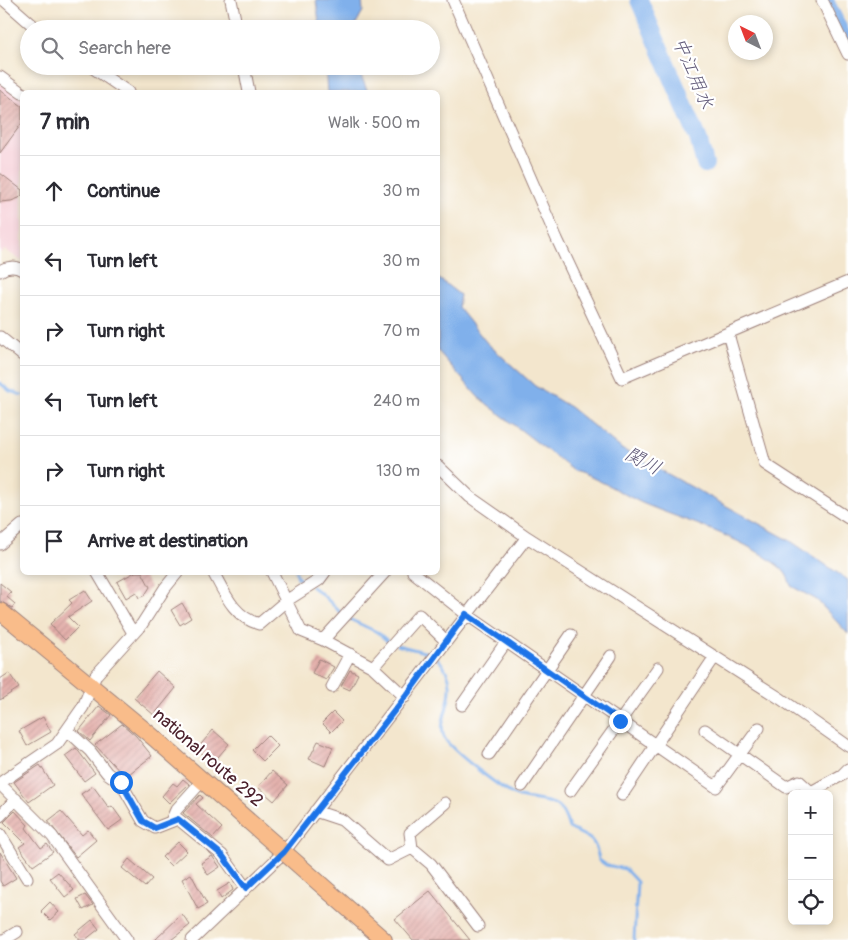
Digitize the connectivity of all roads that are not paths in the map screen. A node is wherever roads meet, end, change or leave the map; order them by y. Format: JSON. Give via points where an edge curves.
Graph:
{"nodes":[{"id":1,"x":4,"y":0,"type":"edge"},
{"id":2,"x":232,"y":0,"type":"edge"},
{"id":3,"x":453,"y":0,"type":"edge"},
{"id":4,"x":822,"y":0,"type":"edge"},
{"id":5,"x":27,"y":20,"type":"edge"},
{"id":6,"x":235,"y":20,"type":"edge"},
{"id":7,"x":848,"y":54,"type":"edge"},
{"id":8,"x":103,"y":75,"type":"edge"},
{"id":9,"x":246,"y":75,"type":"edge"},
{"id":10,"x":0,"y":77,"type":"edge"},
{"id":11,"x":125,"y":90,"type":"edge"},
{"id":12,"x":249,"y":90,"type":"edge"},
{"id":13,"x":20,"y":92,"type":"edge"},
{"id":14,"x":20,"y":269,"type":"edge"},
{"id":15,"x":0,"y":271,"type":"edge"},
{"id":16,"x":848,"y":282,"type":"edge"},
{"id":17,"x":728,"y":334,"type":"junction"},
{"id":18,"x":0,"y":337,"type":"edge"},
{"id":19,"x":20,"y":353,"type":"edge"},
{"id":20,"x":440,"y":468,"type":"edge"},
{"id":21,"x":848,"y":518,"type":"edge"},
{"id":22,"x":20,"y":527,"type":"edge"},
{"id":23,"x":526,"y":537,"type":"junction"},
{"id":24,"x":0,"y":544,"type":"edge"},
{"id":25,"x":99,"y":575,"type":"edge"},
{"id":26,"x":176,"y":575,"type":"edge"},
{"id":27,"x":215,"y":575,"type":"edge"},
{"id":28,"x":273,"y":575,"type":"edge"},
{"id":29,"x":323,"y":575,"type":"edge"},
{"id":30,"x":381,"y":575,"type":"edge"},
{"id":31,"x":417,"y":575,"type":"edge"},
{"id":32,"x":286,"y":601,"type":"junction"},
{"id":33,"x":0,"y":612,"type":"edge"},
{"id":34,"x":466,"y":614,"type":"junction"},
{"id":35,"x":134,"y":633,"type":"junction"},
{"id":36,"x":571,"y":636,"type":"dead end"},
{"id":37,"x":323,"y":640,"type":"junction"},
{"id":38,"x":446,"y":641,"type":"junction"},
{"id":39,"x":506,"y":642,"type":"junction"},
{"id":40,"x":350,"y":654,"type":"junction"},
{"id":41,"x":611,"y":656,"type":"dead end"},
{"id":42,"x":714,"y":658,"type":"junction"},
{"id":43,"x":373,"y":667,"type":"junction"},
{"id":44,"x":658,"y":668,"type":"dead end"},
{"id":45,"x":547,"y":670,"type":"junction"},
{"id":46,"x":91,"y":684,"type":"junction"},
{"id":47,"x":332,"y":688,"type":"dead end"},
{"id":48,"x":585,"y":696,"type":"junction"},
{"id":49,"x":405,"y":697,"type":"junction"},
{"id":50,"x":462,"y":705,"type":"dead end"},
{"id":51,"x":620,"y":721,"type":"junction"},
{"id":52,"x":759,"y":728,"type":"dead end"},
{"id":53,"x":67,"y":730,"type":"junction"},
{"id":54,"x":705,"y":730,"type":"dead end"},
{"id":55,"x":656,"y":746,"type":"junction"},
{"id":56,"x":848,"y":746,"type":"edge"},
{"id":57,"x":740,"y":753,"type":"junction"},
{"id":58,"x":489,"y":754,"type":"dead end"},
{"id":59,"x":848,"y":769,"type":"edge"},
{"id":60,"x":203,"y":780,"type":"junction"},
{"id":61,"x":0,"y":783,"type":"edge"},
{"id":62,"x":522,"y":786,"type":"dead end"},
{"id":63,"x":570,"y":791,"type":"dead end"},
{"id":64,"x":622,"y":795,"type":"dead end"},
{"id":65,"x":16,"y":799,"type":"junction"},
{"id":66,"x":445,"y":803,"type":"dead end"},
{"id":67,"x":315,"y":811,"type":"junction"},
{"id":68,"x":0,"y":816,"type":"edge"},
{"id":69,"x":171,"y":821,"type":"junction"},
{"id":70,"x":0,"y":834,"type":"edge"},
{"id":71,"x":412,"y":848,"type":"junction"},
{"id":72,"x":284,"y":852,"type":"junction"},
{"id":73,"x":27,"y":878,"type":"dead end"},
{"id":74,"x":246,"y":888,"type":"junction"},
{"id":75,"x":478,"y":926,"type":"dead end"},
{"id":76,"x":17,"y":932,"type":"dead end"},
{"id":77,"x":4,"y":940,"type":"edge"},
{"id":78,"x":127,"y":940,"type":"edge"},
{"id":79,"x":192,"y":940,"type":"edge"},
{"id":80,"x":384,"y":940,"type":"edge"}],
"edges":[{"from":1,"to":5,"type":"street"},
{"from":2,"to":6,"type":"street"},
{"from":3,"to":17,"type":"street","via":[[557,239],[622,378]]},
{"from":4,"to":7,"type":"street"},
{"from":8,"to":11,"type":"street"},
{"from":9,"to":12,"type":"street"},
{"from":10,"to":13,"type":"street"},
{"from":14,"to":15,"type":"street"},
{"from":16,"to":17,"type":"street"},
{"from":17,"to":21,"type":"street","via":[[765,464]]},
{"from":18,"to":19,"type":"street"},
{"from":20,"to":23,"type":"street","via":[[470,497]]},
{"from":22,"to":24,"type":"street"},
{"from":23,"to":34,"type":"street"},
{"from":23,"to":42,"type":"street"},
{"from":25,"to":35,"type":"street"},
{"from":26,"to":35,"type":"street"},
{"from":27,"to":32,"type":"street","via":[[230,603],[246,621],[259,624]]},
{"from":28,"to":32,"type":"street"},
{"from":29,"to":32,"type":"street"},
{"from":30,"to":37,"type":"street"},
{"from":31,"to":34,"type":"street"},
{"from":32,"to":37,"type":"street","via":[[300,631]]},
{"from":33,"to":46,"type":"highway","name":"national route 292"},
{"from":34,"to":38,"type":"street"},
{"from":34,"to":39,"type":"street"},
{"from":35,"to":46,"type":"street"},
{"from":36,"to":45,"type":"street"},
{"from":37,"to":40,"type":"street"},
{"from":38,"to":43,"type":"street","via":[[419,615]]},
{"from":38,"to":49,"type":"street"},
{"from":39,"to":45,"type":"street"},
{"from":39,"to":50,"type":"street"},
{"from":40,"to":43,"type":"street"},
{"from":40,"to":47,"type":"street"},
{"from":41,"to":48,"type":"street"},
{"from":42,"to":55,"type":"street"},
{"from":42,"to":56,"type":"street","via":[[781,699]]},
{"from":43,"to":49,"type":"street"},
{"from":44,"to":51,"type":"street"},
{"from":45,"to":48,"type":"street"},
{"from":45,"to":58,"type":"street"},
{"from":46,"to":53,"type":"street","via":[[83,707]]},
{"from":46,"to":60,"type":"highway","name":"national route 292"},
{"from":48,"to":51,"type":"street"},
{"from":48,"to":62,"type":"street"},
{"from":49,"to":67,"type":"street"},
{"from":51,"to":55,"type":"street"},
{"from":51,"to":63,"type":"street"},
{"from":52,"to":57,"type":"street"},
{"from":53,"to":61,"type":"street","via":[[57,744]]},
{"from":53,"to":69,"type":"street","via":[[90,751],[107,773],[121,782],[143,821],[155,828]]},
{"from":54,"to":57,"type":"street"},
{"from":55,"to":57,"type":"street","via":[[716,787]]},
{"from":55,"to":64,"type":"street"},
{"from":57,"to":59,"type":"street","via":[[786,787],[799,781],[811,792]]},
{"from":60,"to":69,"type":"street","via":[[176,810]]},
{"from":60,"to":72,"type":"highway","name":"national route 292"},
{"from":61,"to":65,"type":"street"},
{"from":65,"to":68,"type":"street"},
{"from":65,"to":78,"type":"street","via":[[52,836]]},
{"from":66,"to":71,"type":"street","via":[[410,832]]},
{"from":67,"to":71,"type":"street","via":[[342,820],[388,860]]},
{"from":67,"to":72,"type":"street"},
{"from":69,"to":74,"type":"street","via":[[178,819],[222,855]]},
{"from":70,"to":73,"type":"street"},
{"from":71,"to":75,"type":"street","via":[[431,864]]},
{"from":72,"to":74,"type":"street"},
{"from":72,"to":80,"type":"highway","name":"national route 292"},
{"from":74,"to":79,"type":"street"},
{"from":76,"to":77,"type":"street"}]}
